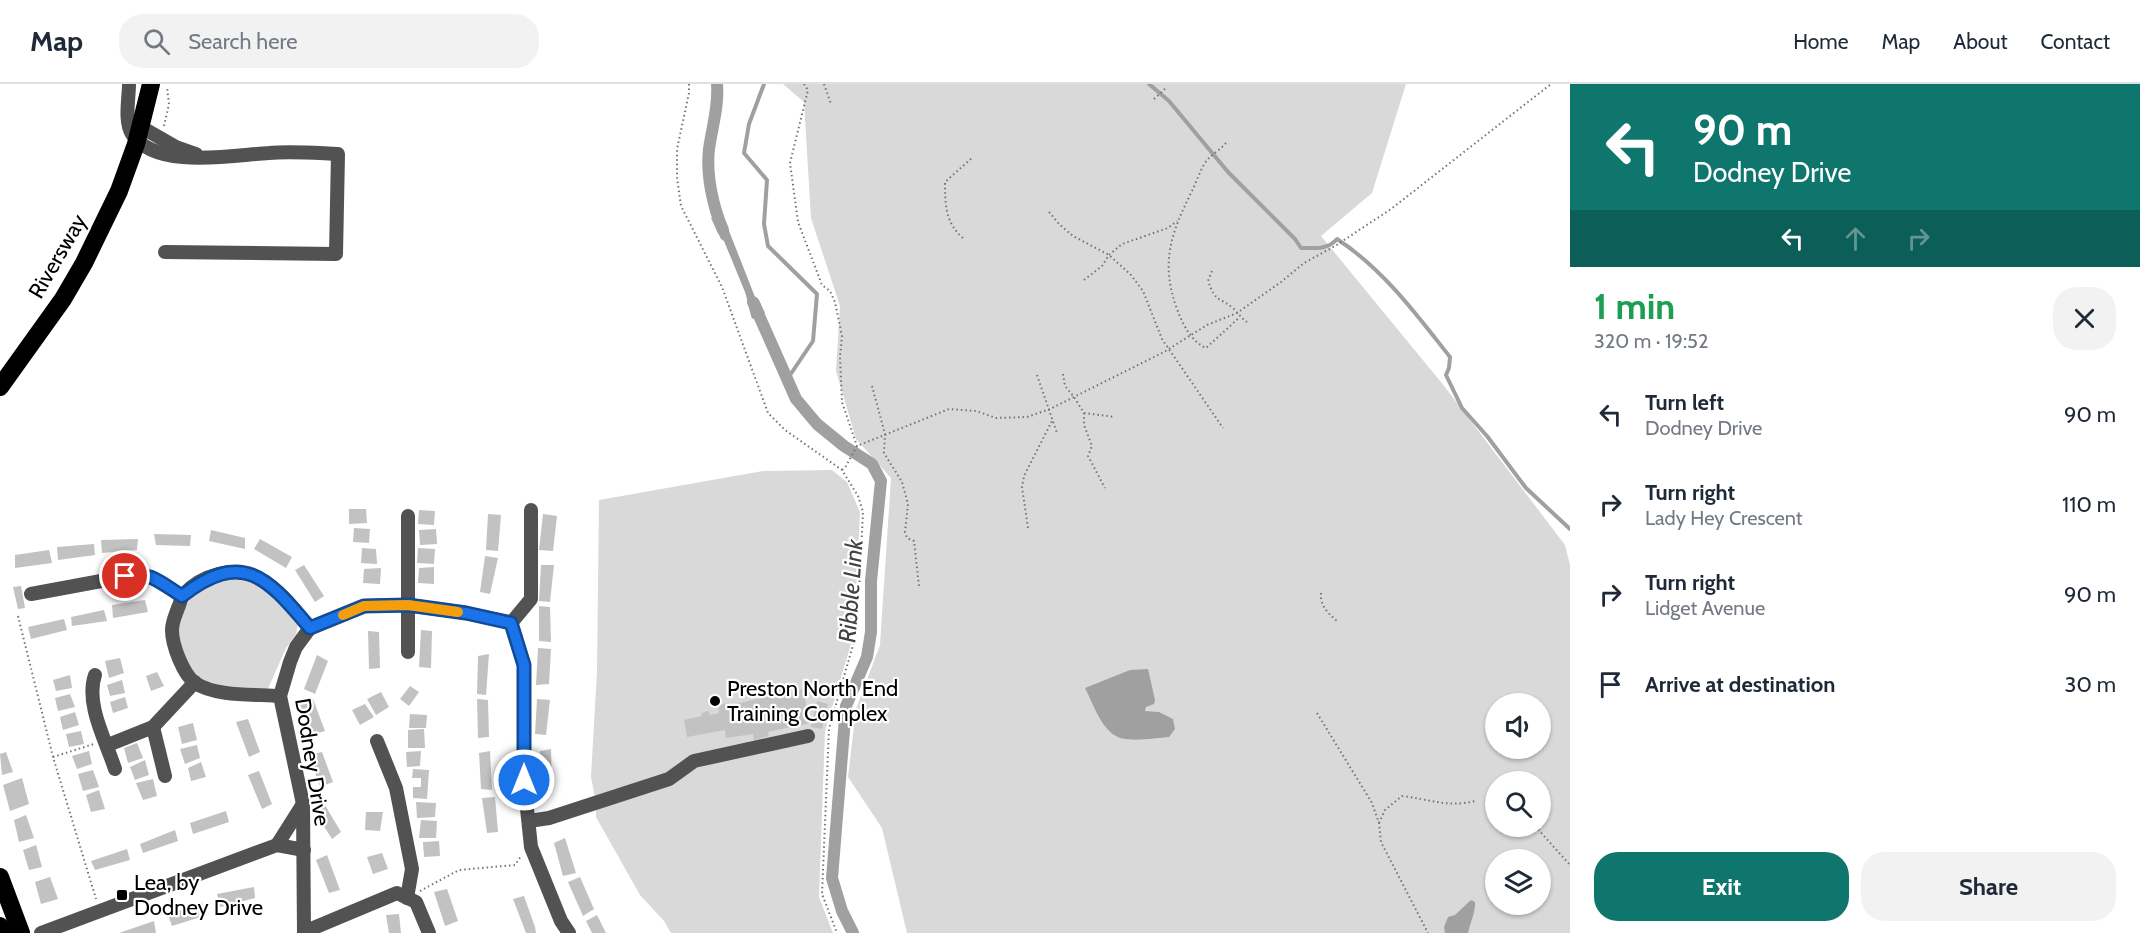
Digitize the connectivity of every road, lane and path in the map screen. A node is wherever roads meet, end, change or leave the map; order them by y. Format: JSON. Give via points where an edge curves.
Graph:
{"nodes":[{"id":1,"x":129,"y":84,"type":"edge"},
{"id":2,"x":152,"y":84,"type":"edge"},
{"id":3,"x":167,"y":84,"type":"edge"},
{"id":4,"x":689,"y":84,"type":"edge"},
{"id":5,"x":804,"y":84,"type":"edge"},
{"id":6,"x":830,"y":84,"type":"edge"},
{"id":7,"x":1551,"y":84,"type":"edge"},
{"id":8,"x":825,"y":85,"type":"edge"},
{"id":9,"x":1167,"y":87,"type":"dead end"},
{"id":10,"x":1154,"y":99,"type":"dead end"},
{"id":11,"x":831,"y":104,"type":"dead end"},
{"id":12,"x":163,"y":129,"type":"dead end"},
{"id":13,"x":139,"y":134,"type":"junction"},
{"id":14,"x":1226,"y":143,"type":"dead end"},
{"id":15,"x":972,"y":158,"type":"dead end"},
{"id":16,"x":1049,"y":212,"type":"dead end"},
{"id":17,"x":1177,"y":221,"type":"junction"},
{"id":18,"x":963,"y":238,"type":"dead end"},
{"id":19,"x":165,"y":252,"type":"dead end"},
{"id":20,"x":1109,"y":255,"type":"junction"},
{"id":21,"x":1212,"y":271,"type":"dead end"},
{"id":22,"x":1084,"y":280,"type":"dead end"},
{"id":23,"x":1237,"y":313,"type":"junction"},
{"id":24,"x":1240,"y":317,"type":"junction"},
{"id":25,"x":1247,"y":322,"type":"dead end"},
{"id":26,"x":1190,"y":335,"type":"junction"},
{"id":27,"x":1168,"y":349,"type":"junction"},
{"id":28,"x":1063,"y":374,"type":"dead end"},
{"id":29,"x":1037,"y":375,"type":"dead end"},
{"id":30,"x":872,"y":386,"type":"dead end"},
{"id":31,"x":0,"y":387,"type":"edge"},
{"id":32,"x":1074,"y":397,"type":"junction"},
{"id":33,"x":1050,"y":409,"type":"junction"},
{"id":34,"x":1084,"y":413,"type":"junction"},
{"id":35,"x":1115,"y":417,"type":"dead end"},
{"id":36,"x":1053,"y":419,"type":"junction"},
{"id":37,"x":1223,"y":428,"type":"dead end"},
{"id":38,"x":1057,"y":433,"type":"dead end"},
{"id":39,"x":885,"y":434,"type":"junction"},
{"id":40,"x":857,"y":446,"type":"junction"},
{"id":41,"x":842,"y":470,"type":"junction"},
{"id":42,"x":1105,"y":488,"type":"dead end"},
{"id":43,"x":531,"y":510,"type":"dead end"},
{"id":44,"x":408,"y":516,"type":"dead end"},
{"id":45,"x":1028,"y":528,"type":"dead end"},
{"id":46,"x":918,"y":586,"type":"dead end"},
{"id":47,"x":1321,"y":593,"type":"dead end"},
{"id":48,"x":31,"y":594,"type":"dead end"},
{"id":49,"x":182,"y":596,"type":"junction"},
{"id":50,"x":408,"y":605,"type":"junction"},
{"id":51,"x":18,"y":616,"type":"dead end"},
{"id":52,"x":1338,"y":621,"type":"dead end"},
{"id":53,"x":511,"y":623,"type":"junction"},
{"id":54,"x":310,"y":628,"type":"junction"},
{"id":55,"x":408,"y":652,"type":"dead end"},
{"id":56,"x":95,"y":675,"type":"dead end"},
{"id":57,"x":195,"y":682,"type":"junction"},
{"id":58,"x":280,"y":696,"type":"junction"},
{"id":59,"x":1317,"y":713,"type":"dead end"},
{"id":60,"x":153,"y":727,"type":"junction"},
{"id":61,"x":808,"y":736,"type":"dead end"},
{"id":62,"x":378,"y":741,"type":"dead end"},
{"id":63,"x":107,"y":743,"type":"junction"},
{"id":64,"x":53,"y":757,"type":"junction"},
{"id":65,"x":115,"y":769,"type":"dead end"},
{"id":66,"x":165,"y":776,"type":"dead end"},
{"id":67,"x":1475,"y":801,"type":"dead end"},
{"id":68,"x":303,"y":804,"type":"junction"},
{"id":69,"x":529,"y":821,"type":"junction"},
{"id":70,"x":1379,"y":823,"type":"junction"},
{"id":71,"x":1545,"y":837,"type":"edge"},
{"id":72,"x":531,"y":843,"type":"junction"},
{"id":73,"x":277,"y":845,"type":"junction"},
{"id":74,"x":304,"y":850,"type":"junction"},
{"id":75,"x":1570,"y":865,"type":"edge"},
{"id":76,"x":0,"y":877,"type":"edge"},
{"id":77,"x":407,"y":898,"type":"junction"},
{"id":78,"x":100,"y":911,"type":"junction"},
{"id":79,"x":0,"y":926,"type":"edge"},
{"id":80,"x":304,"y":932,"type":"edge"},
{"id":81,"x":3,"y":933,"type":"edge"},
{"id":82,"x":21,"y":933,"type":"edge"},
{"id":83,"x":41,"y":933,"type":"edge"},
{"id":84,"x":429,"y":933,"type":"edge"},
{"id":85,"x":569,"y":933,"type":"edge"},
{"id":86,"x":837,"y":933,"type":"edge"},
{"id":87,"x":1428,"y":933,"type":"edge"}],
"edges":[{"from":1,"to":13,"type":"street","via":[[129,125]]},
{"from":2,"to":13,"type":"highway","name":"Riversway"},
{"from":3,"to":12,"type":"path","via":[[169,104]]},
{"from":4,"to":41,"type":"path","via":[[677,148],[681,206],[722,287],[768,413],[785,430]]},
{"from":5,"to":40,"type":"path","via":[[808,90],[790,163],[798,222],[822,285],[835,302],[842,336],[842,402]]},
{"from":6,"to":8,"type":"path"},
{"from":7,"to":23,"type":"path","via":[[1425,184],[1304,263]]},
{"from":8,"to":11,"type":"path"},
{"from":9,"to":10,"type":"path"},
{"from":13,"to":19,"type":"street","via":[[153,149],[191,159],[270,153],[338,154],[336,254]]},
{"from":13,"to":31,"type":"highway","name":"Riversway","via":[[117,197],[80,270]]},
{"from":14,"to":17,"type":"path","via":[[1209,158]]},
{"from":15,"to":18,"type":"path","via":[[945,182],[947,216],[953,230]]},
{"from":16,"to":20,"type":"path","via":[[1073,236]]},
{"from":17,"to":20,"type":"path","via":[[1122,244]]},
{"from":17,"to":26,"type":"path","via":[[1168,272],[1177,309]]},
{"from":20,"to":22,"type":"path"},
{"from":20,"to":27,"type":"path","via":[[1143,291]]},
{"from":21,"to":23,"type":"path","via":[[1208,280],[1212,292]]},
{"from":23,"to":24,"type":"path"},
{"from":23,"to":26,"type":"path"},
{"from":24,"to":25,"type":"path"},
{"from":24,"to":26,"type":"path","via":[[1206,348],[1196,344]]},
{"from":26,"to":27,"type":"path"},
{"from":27,"to":32,"type":"path"},
{"from":27,"to":37,"type":"path"},
{"from":28,"to":32,"type":"path","via":[[1065,386]]},
{"from":29,"to":33,"type":"path"},
{"from":30,"to":39,"type":"path"},
{"from":32,"to":33,"type":"path"},
{"from":32,"to":34,"type":"path"},
{"from":33,"to":36,"type":"path"},
{"from":33,"to":39,"type":"path","via":[[1028,417],[996,418],[976,411],[949,409]]},
{"from":34,"to":35,"type":"path"},
{"from":34,"to":42,"type":"path","via":[[1092,446],[1088,456]]},
{"from":36,"to":38,"type":"path"},
{"from":36,"to":45,"type":"path","via":[[1024,476]]},
{"from":39,"to":40,"type":"path"},
{"from":39,"to":46,"type":"path","via":[[885,453],[902,482],[908,504],[905,532],[914,541]]},
{"from":40,"to":41,"type":"path"},
{"from":41,"to":86,"type":"path","via":[[858,495],[863,512],[857,632],[829,729],[822,894]]},
{"from":43,"to":53,"type":"street","via":[[531,599]]},
{"from":44,"to":50,"type":"street"},
{"from":47,"to":52,"type":"path","via":[[1326,610]]},
{"from":48,"to":49,"type":"street","via":[[139,574]]},
{"from":49,"to":54,"type":"street","via":[[213,576],[244,573],[275,588]]},
{"from":49,"to":57,"type":"street","via":[[172,630],[179,661]]},
{"from":50,"to":53,"type":"street"},
{"from":50,"to":54,"type":"street","via":[[364,606]]},
{"from":50,"to":55,"type":"street"},
{"from":51,"to":64,"type":"path"},
{"from":53,"to":69,"type":"street","via":[[524,665],[524,780]]},
{"from":54,"to":58,"type":"street","name":"Dodney Drive","via":[[296,647]]},
{"from":56,"to":63,"type":"street","via":[[93,697]]},
{"from":57,"to":58,"type":"street","via":[[217,692]]},
{"from":57,"to":60,"type":"street"},
{"from":58,"to":68,"type":"street","name":"Dodney Drive"},
{"from":59,"to":70,"type":"path","via":[[1372,803]]},
{"from":60,"to":63,"type":"street"},
{"from":60,"to":66,"type":"street"},
{"from":61,"to":69,"type":"street","via":[[694,761],[669,779]]},
{"from":62,"to":77,"type":"street","via":[[396,788],[412,869]]},
{"from":63,"to":64,"type":"path"},
{"from":63,"to":65,"type":"street"},
{"from":64,"to":78,"type":"path"},
{"from":67,"to":70,"type":"path","via":[[1438,804],[1402,796],[1385,810]]},
{"from":68,"to":73,"type":"street"},
{"from":68,"to":74,"type":"street","name":"Dodney Drive"},
{"from":69,"to":72,"type":"street"},
{"from":70,"to":87,"type":"path","via":[[1381,842]]},
{"from":71,"to":75,"type":"path"},
{"from":72,"to":77,"type":"path","via":[[515,865],[459,870]]},
{"from":72,"to":85,"type":"street"},
{"from":73,"to":74,"type":"street"},
{"from":73,"to":78,"type":"street"},
{"from":74,"to":80,"type":"street","name":"Dodney Drive"},
{"from":76,"to":82,"type":"highway"},
{"from":77,"to":80,"type":"street","via":[[397,893]]},
{"from":77,"to":84,"type":"street","via":[[416,902]]},
{"from":78,"to":83,"type":"street"},
{"from":79,"to":81,"type":"highway"}]}
